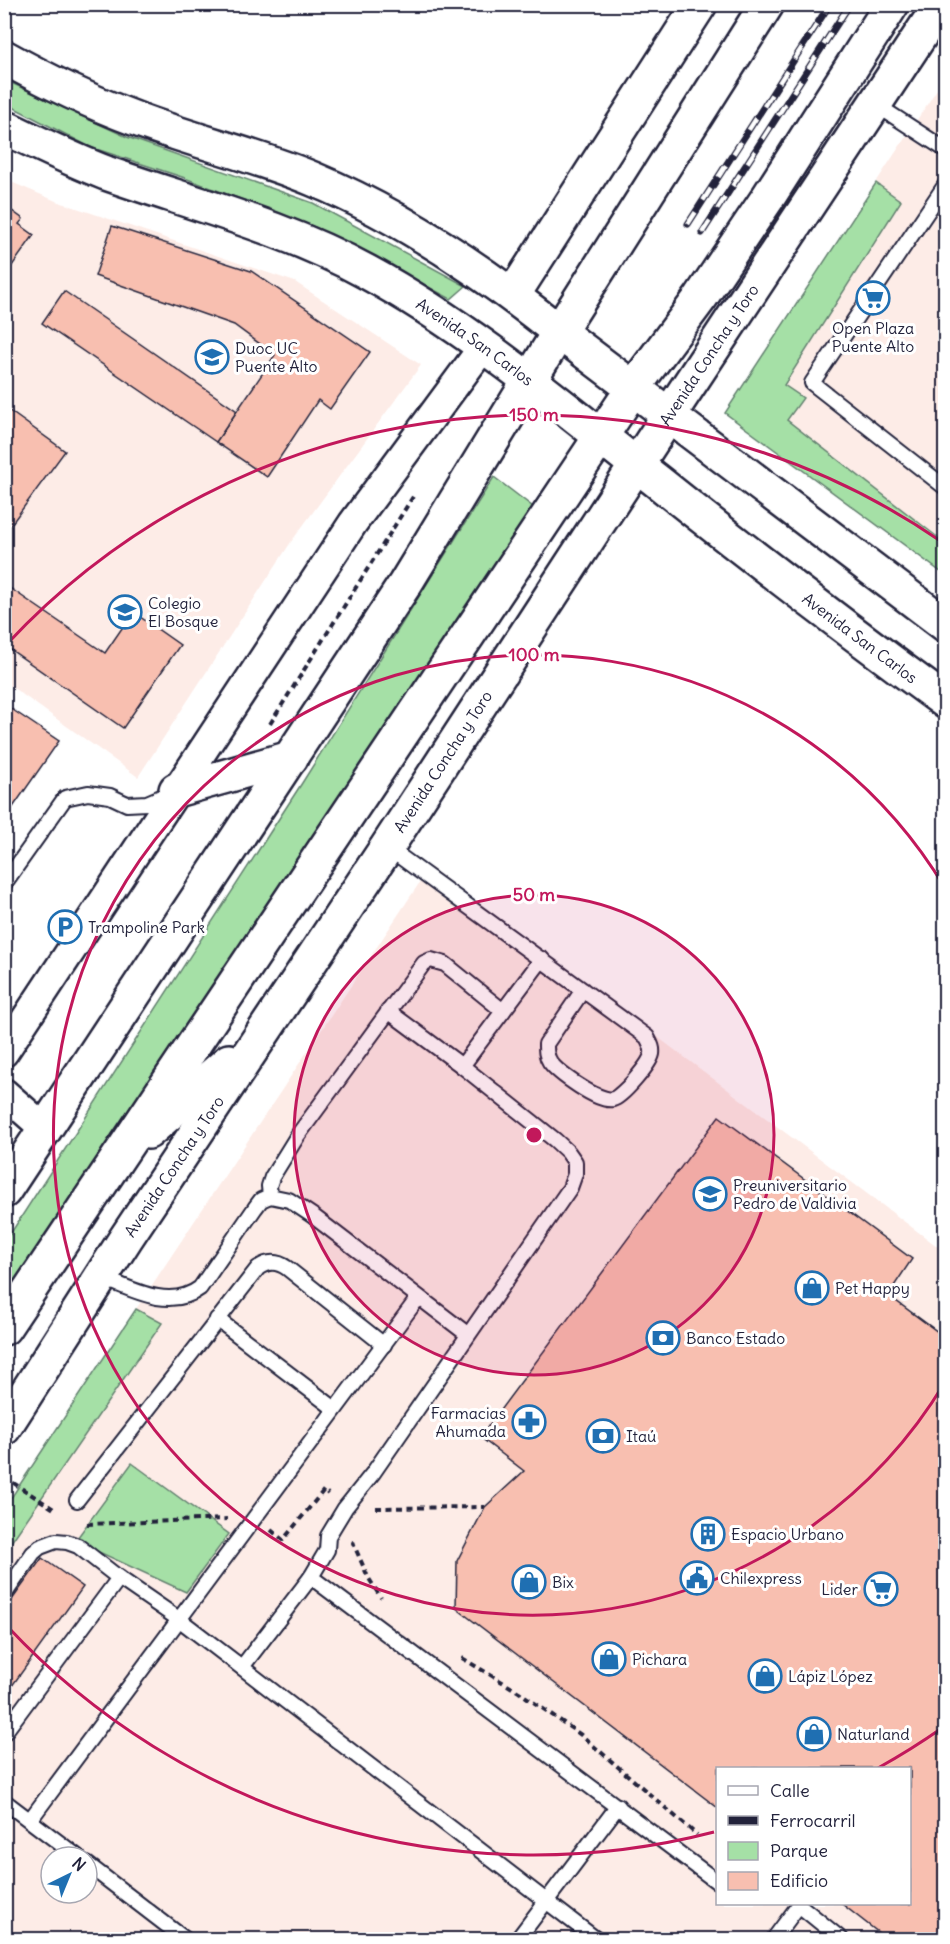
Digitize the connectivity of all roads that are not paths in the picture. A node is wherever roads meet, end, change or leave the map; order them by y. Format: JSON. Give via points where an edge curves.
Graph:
{"nodes":[{"id":1,"x":700,"y":4,"type":"edge"},
{"id":2,"x":767,"y":4,"type":"edge"},
{"id":3,"x":892,"y":4,"type":"edge"},
{"id":4,"x":941,"y":4,"type":"edge"},
{"id":5,"x":4,"y":57,"type":"edge"},
{"id":6,"x":875,"y":104,"type":"junction"},
{"id":7,"x":4,"y":127,"type":"edge"},
{"id":8,"x":945,"y":150,"type":"edge"},
{"id":9,"x":945,"y":184,"type":"edge"},
{"id":10,"x":513,"y":295,"type":"junction"},
{"id":11,"x":559,"y":332,"type":"junction"},
{"id":12,"x":483,"y":347,"type":"junction"},
{"id":13,"x":529,"y":381,"type":"junction"},
{"id":14,"x":634,"y":387,"type":"junction"},
{"id":15,"x":669,"y":415,"type":"junction"},
{"id":16,"x":601,"y":436,"type":"junction"},
{"id":17,"x":636,"y":465,"type":"junction"},
{"id":18,"x":945,"y":488,"type":"edge"},
{"id":19,"x":945,"y":625,"type":"edge"},
{"id":20,"x":945,"y":702,"type":"edge"},
{"id":21,"x":291,"y":758,"type":"junction"},
{"id":22,"x":176,"y":790,"type":"junction"},
{"id":23,"x":387,"y":847,"type":"junction"},
{"id":24,"x":4,"y":884,"type":"edge"},
{"id":25,"x":542,"y":959,"type":"junction"},
{"id":26,"x":583,"y":990,"type":"junction"},
{"id":27,"x":388,"y":1011,"type":"junction"},
{"id":28,"x":503,"y":1011,"type":"junction"},
{"id":29,"x":263,"y":1030,"type":"junction"},
{"id":30,"x":4,"y":1052,"type":"edge"},
{"id":31,"x":462,"y":1066,"type":"junction"},
{"id":32,"x":4,"y":1093,"type":"edge"},
{"id":33,"x":45,"y":1129,"type":"junction"},
{"id":34,"x":113,"y":1163,"type":"junction"},
{"id":35,"x":4,"y":1191,"type":"edge"},
{"id":36,"x":270,"y":1196,"type":"junction"},
{"id":37,"x":101,"y":1277,"type":"junction"},
{"id":38,"x":418,"y":1298,"type":"junction"},
{"id":39,"x":217,"y":1319,"type":"junction"},
{"id":40,"x":4,"y":1328,"type":"edge"},
{"id":41,"x":467,"y":1334,"type":"junction"},
{"id":42,"x":384,"y":1345,"type":"junction"},
{"id":43,"x":335,"y":1409,"type":"junction"},
{"id":44,"x":4,"y":1428,"type":"edge"},
{"id":45,"x":77,"y":1500,"type":"dead end"},
{"id":46,"x":311,"y":1577,"type":"junction"},
{"id":47,"x":119,"y":1578,"type":"junction"},
{"id":48,"x":4,"y":1594,"type":"edge"},
{"id":49,"x":180,"y":1620,"type":"junction"},
{"id":50,"x":242,"y":1668,"type":"junction"},
{"id":51,"x":5,"y":1733,"type":"edge"},
{"id":52,"x":4,"y":1801,"type":"edge"},
{"id":53,"x":618,"y":1806,"type":"junction"},
{"id":54,"x":30,"y":1820,"type":"junction"},
{"id":55,"x":62,"y":1845,"type":"edge"},
{"id":56,"x":99,"y":1873,"type":"edge"},
{"id":57,"x":716,"y":1881,"type":"dead end"},
{"id":58,"x":547,"y":1900,"type":"junction"},
{"id":59,"x":186,"y":1940,"type":"edge"},
{"id":60,"x":517,"y":1940,"type":"edge"},
{"id":61,"x":597,"y":1940,"type":"edge"},
{"id":62,"x":773,"y":1940,"type":"edge"},
{"id":63,"x":842,"y":1940,"type":"edge"}],
"edges":[{"from":1,"to":10,"type":"main road"},
{"from":2,"to":11,"type":"main road"},
{"from":3,"to":14,"type":"main road","via":[[701,297]]},
{"from":4,"to":6,"type":"main road","name":"Avenida Concha y Toro"},
{"from":5,"to":10,"type":"main road","via":[[136,119],[352,196],[455,255]]},
{"from":6,"to":8,"type":"lane"},
{"from":6,"to":15,"type":"main road","name":"Avenida Concha y Toro"},
{"from":7,"to":12,"type":"main road","name":"Avenida San Carlos","via":[[103,171],[279,231],[330,253],[405,294]]},
{"from":9,"to":18,"type":"lane","via":[[812,383]]},
{"from":10,"to":11,"type":"main road"},
{"from":11,"to":13,"type":"main road"},
{"from":11,"to":14,"type":"main road"},
{"from":12,"to":13,"type":"main road","name":"Avenida San Carlos"},
{"from":12,"to":22,"type":"street","via":[[353,523]]},
{"from":13,"to":16,"type":"main road","name":"Avenida San Carlos"},
{"from":13,"to":21,"type":"main road","via":[[416,566]]},
{"from":14,"to":15,"type":"main road"},
{"from":14,"to":16,"type":"main road"},
{"from":15,"to":17,"type":"main road","name":"Avenida Concha y Toro"},
{"from":15,"to":19,"type":"main road"},
{"from":16,"to":17,"type":"main road","name":"Avenida San Carlos"},
{"from":16,"to":34,"type":"main road"},
{"from":17,"to":20,"type":"main road","name":"Avenida San Carlos"},
{"from":17,"to":23,"type":"main road","name":"Avenida Concha y Toro"},
{"from":21,"to":22,"type":"main road"},
{"from":21,"to":33,"type":"main road"},
{"from":22,"to":24,"type":"lane","via":[[147,803],[127,804],[110,796],[88,793],[65,798]]},
{"from":22,"to":30,"type":"street"},
{"from":23,"to":25,"type":"lane"},
{"from":23,"to":29,"type":"main road","name":"Avenida Concha y Toro"},
{"from":25,"to":26,"type":"lane"},
{"from":25,"to":28,"type":"lane"},
{"from":26,"to":26,"type":"lane","via":[[546,1044],[546,1055],[593,1096],[613,1100],[646,1066],[652,1057],[652,1047],[647,1037]]},
{"from":27,"to":28,"type":"lane","via":[[419,968],[431,960],[445,964]]},
{"from":27,"to":31,"type":"lane"},
{"from":27,"to":36,"type":"lane","via":[[277,1168]]},
{"from":28,"to":31,"type":"lane"},
{"from":29,"to":34,"type":"main road"},
{"from":29,"to":37,"type":"main road","name":"Avenida Concha y Toro"},
{"from":31,"to":41,"type":"lane","via":[[568,1152],[575,1162],[576,1174],[542,1230]]},
{"from":32,"to":33,"type":"street"},
{"from":33,"to":35,"type":"main road"},
{"from":34,"to":40,"type":"main road"},
{"from":36,"to":37,"type":"lane","via":[[261,1200],[200,1288],[191,1295],[150,1296]]},
{"from":36,"to":38,"type":"lane","via":[[289,1200],[313,1216]]},
{"from":37,"to":44,"type":"main road","name":"Avenida Concha y Toro"},
{"from":38,"to":41,"type":"lane"},
{"from":38,"to":42,"type":"lane"},
{"from":39,"to":42,"type":"lane","via":[[258,1268],[274,1262],[287,1268]]},
{"from":39,"to":43,"type":"lane"},
{"from":39,"to":45,"type":"lane"},
{"from":41,"to":46,"type":"lane","via":[[345,1508]]},
{"from":42,"to":43,"type":"lane"},
{"from":43,"to":49,"type":"lane"},
{"from":46,"to":50,"type":"lane"},
{"from":46,"to":53,"type":"lane"},
{"from":47,"to":48,"type":"lane","via":[[78,1546],[56,1541],[33,1553]]},
{"from":47,"to":49,"type":"lane"},
{"from":47,"to":51,"type":"lane"},
{"from":49,"to":50,"type":"lane"},
{"from":49,"to":54,"type":"lane"},
{"from":50,"to":58,"type":"lane"},
{"from":52,"to":54,"type":"lane"},
{"from":53,"to":57,"type":"lane"},
{"from":53,"to":58,"type":"lane"},
{"from":54,"to":55,"type":"lane"},
{"from":56,"to":59,"type":"lane"},
{"from":58,"to":60,"type":"lane"},
{"from":58,"to":61,"type":"lane"},
{"from":62,"to":63,"type":"lane","via":[[798,1905]]}]}
